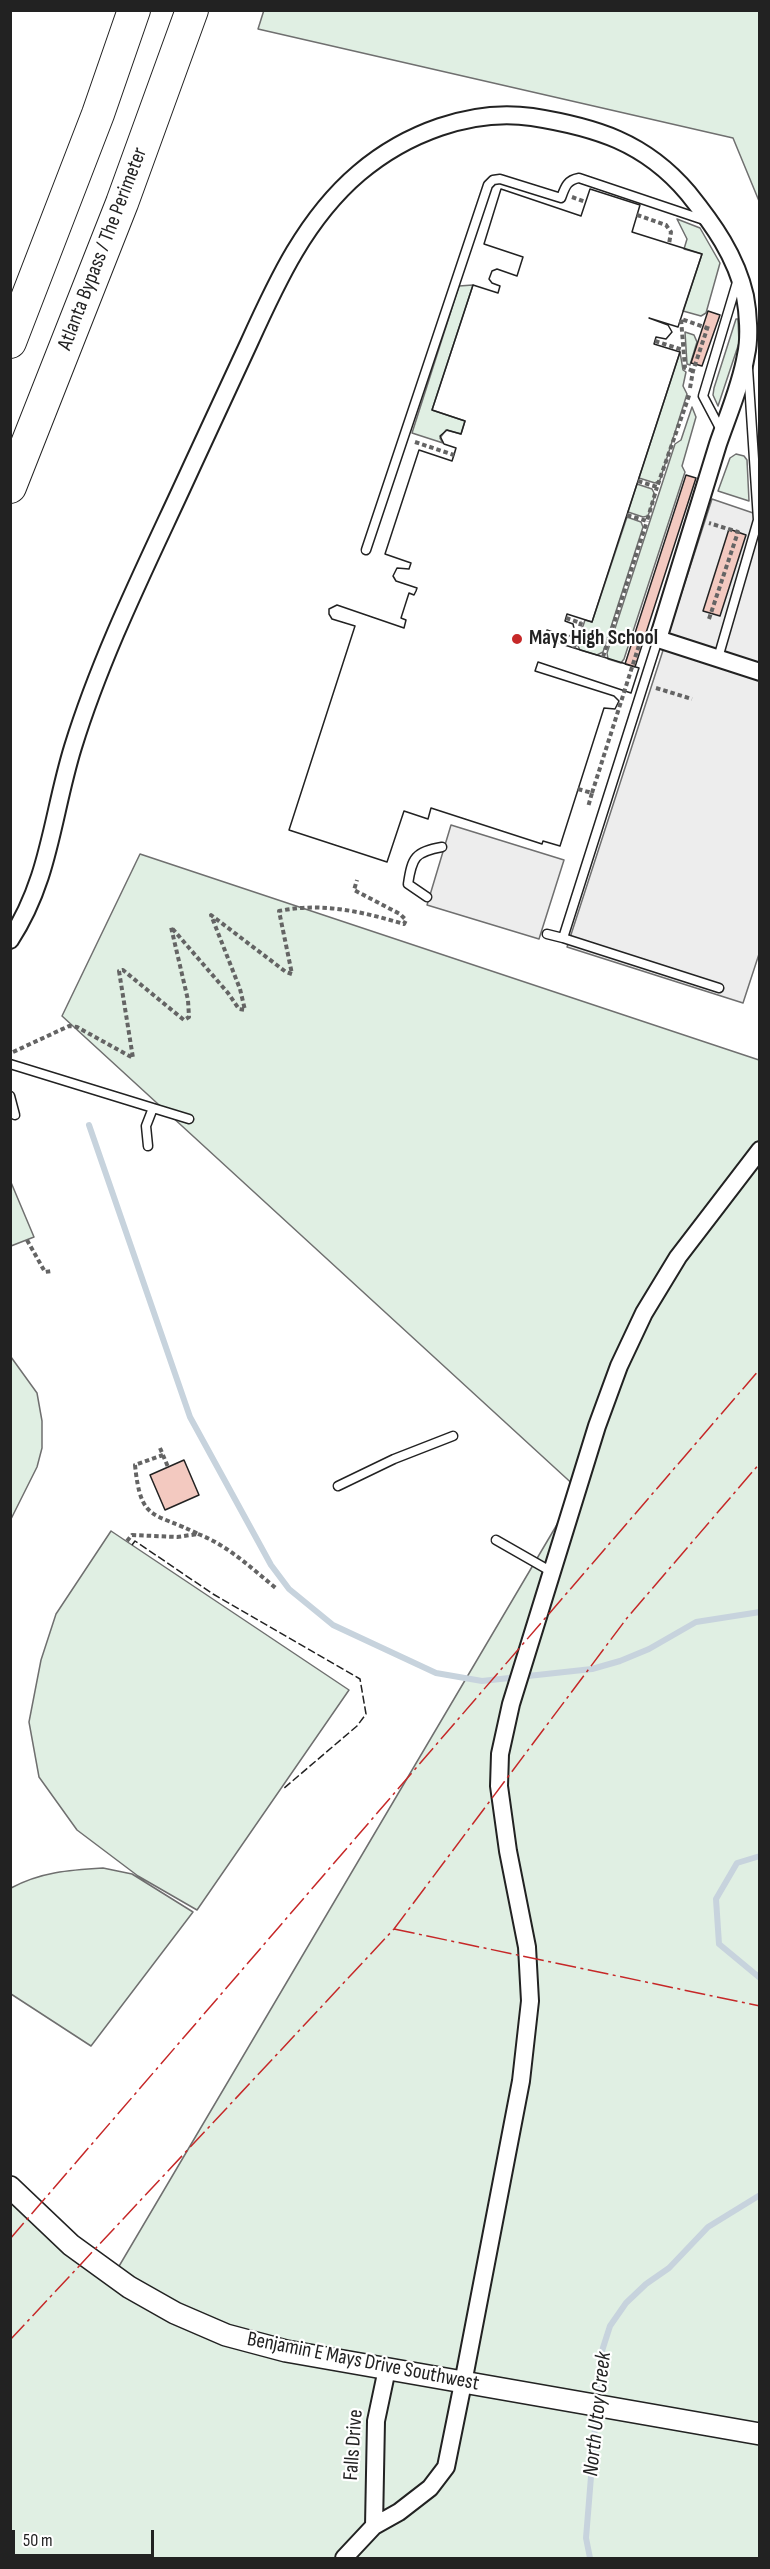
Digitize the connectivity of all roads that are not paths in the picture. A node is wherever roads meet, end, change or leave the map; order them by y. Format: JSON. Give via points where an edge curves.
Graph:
{"nodes":[{"id":1,"x":134,"y":10,"type":"edge"},
{"id":2,"x":192,"y":10,"type":"edge"},
{"id":3,"x":711,"y":222,"type":"junction"},
{"id":4,"x":739,"y":276,"type":"junction"},
{"id":5,"x":10,"y":342,"type":"edge"},
{"id":6,"x":747,"y":352,"type":"junction"},
{"id":7,"x":722,"y":432,"type":"junction"},
{"id":8,"x":10,"y":487,"type":"edge"},
{"id":9,"x":759,"y":522,"type":"edge"},
{"id":10,"x":366,"y":550,"type":"dead end"},
{"id":11,"x":658,"y":639,"type":"junction"},
{"id":12,"x":718,"y":658,"type":"junction"},
{"id":13,"x":759,"y":672,"type":"edge"},
{"id":14,"x":442,"y":847,"type":"dead end"},
{"id":15,"x":427,"y":897,"type":"dead end"},
{"id":16,"x":547,"y":934,"type":"dead end"},
{"id":17,"x":563,"y":938,"type":"junction"},
{"id":18,"x":10,"y":940,"type":"edge"},
{"id":19,"x":719,"y":988,"type":"dead end"},
{"id":20,"x":10,"y":1064,"type":"edge"},
{"id":21,"x":10,"y":1096,"type":"edge"},
{"id":22,"x":153,"y":1107,"type":"junction"},
{"id":23,"x":15,"y":1115,"type":"dead end"},
{"id":24,"x":189,"y":1119,"type":"dead end"},
{"id":25,"x":148,"y":1146,"type":"dead end"},
{"id":26,"x":759,"y":1150,"type":"edge"},
{"id":27,"x":453,"y":1436,"type":"dead end"},
{"id":28,"x":338,"y":1486,"type":"dead end"},
{"id":29,"x":496,"y":1540,"type":"dead end"},
{"id":30,"x":552,"y":1572,"type":"junction"},
{"id":31,"x":10,"y":2187,"type":"edge"},
{"id":32,"x":387,"y":2368,"type":"junction"},
{"id":33,"x":463,"y":2383,"type":"junction"},
{"id":34,"x":759,"y":2434,"type":"edge"},
{"id":35,"x":374,"y":2526,"type":"junction"},
{"id":36,"x":344,"y":2559,"type":"edge"}],
"edges":[{"from":1,"to":5,"type":"highway"},
{"from":2,"to":8,"type":"highway","name":"Atlanta Bypass / The Perimeter","via":[[122,203]]},
{"from":3,"to":4,"type":"street"},
{"from":3,"to":10,"type":"lane","via":[[579,178],[567,183],[561,198],[506,181],[494,180],[488,185]]},
{"from":3,"to":18,"type":"street","via":[[660,165],[626,143],[596,129],[512,114],[449,124],[416,137],[360,172],[298,243],[269,298],[114,638],[73,747],[39,885]]},
{"from":4,"to":6,"type":"street","via":[[746,299]]},
{"from":4,"to":7,"type":"lane","via":[[703,396]]},
{"from":6,"to":7,"type":"street"},
{"from":6,"to":9,"type":"lane"},
{"from":7,"to":11,"type":"street"},
{"from":9,"to":12,"type":"lane"},
{"from":11,"to":12,"type":"street"},
{"from":11,"to":17,"type":"lane"},
{"from":12,"to":13,"type":"street"},
{"from":14,"to":15,"type":"lane","via":[[422,851],[411,864],[408,884]]},
{"from":16,"to":17,"type":"lane"},
{"from":17,"to":19,"type":"lane"},
{"from":20,"to":22,"type":"lane"},
{"from":21,"to":23,"type":"lane"},
{"from":22,"to":24,"type":"lane"},
{"from":22,"to":25,"type":"lane","via":[[146,1126]]},
{"from":26,"to":30,"type":"street","via":[[678,1257],[618,1366]]},
{"from":27,"to":28,"type":"lane"},
{"from":29,"to":30,"type":"lane"},
{"from":30,"to":33,"type":"street","via":[[523,1662],[500,1754],[499,1786],[527,1947],[530,2001],[521,2081]]},
{"from":31,"to":32,"type":"street","name":"Benjamin E Mays Drive Southwest","via":[[71,2245],[129,2288],[175,2313],[226,2335],[286,2351]]},
{"from":32,"to":33,"type":"street","name":"Benjamin E Mays Drive Southwest"},
{"from":32,"to":35,"type":"street","name":"Falls Drive","via":[[376,2421]]},
{"from":33,"to":34,"type":"street","name":"Benjamin E Mays Drive Southwest"},
{"from":33,"to":35,"type":"street","via":[[446,2467],[430,2488]]},
{"from":35,"to":36,"type":"street"}]}
